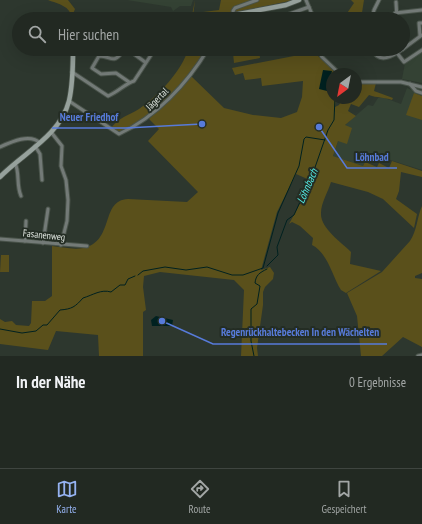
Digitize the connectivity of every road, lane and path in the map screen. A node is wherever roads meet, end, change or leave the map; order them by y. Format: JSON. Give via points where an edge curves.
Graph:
{"nodes":[{"id":1,"x":255,"y":0,"type":"edge"},
{"id":2,"x":299,"y":0,"type":"edge"},
{"id":3,"x":306,"y":0,"type":"edge"},
{"id":4,"x":379,"y":0,"type":"edge"},
{"id":5,"x":396,"y":2,"type":"dead end"},
{"id":6,"x":309,"y":7,"type":"junction"},
{"id":7,"x":422,"y":10,"type":"edge"},
{"id":8,"x":233,"y":12,"type":"edge"},
{"id":9,"x":250,"y":12,"type":"edge"},
{"id":10,"x":295,"y":12,"type":"edge"},
{"id":11,"x":311,"y":12,"type":"edge"},
{"id":12,"x":374,"y":12,"type":"edge"},
{"id":13,"x":396,"y":12,"type":"edge"},
{"id":14,"x":405,"y":12,"type":"edge"},
{"id":15,"x":421,"y":23,"type":"edge"},
{"id":16,"x":421,"y":36,"type":"edge"},
{"id":17,"x":410,"y":44,"type":"edge"},
{"id":18,"x":422,"y":50,"type":"edge"},
{"id":19,"x":73,"y":56,"type":"edge"},
{"id":20,"x":99,"y":56,"type":"edge"},
{"id":21,"x":99,"y":56,"type":"edge"},
{"id":22,"x":118,"y":56,"type":"edge"},
{"id":23,"x":136,"y":56,"type":"edge"},
{"id":24,"x":150,"y":56,"type":"edge"},
{"id":25,"x":203,"y":56,"type":"edge"},
{"id":26,"x":322,"y":56,"type":"edge"},
{"id":27,"x":377,"y":56,"type":"edge"},
{"id":28,"x":392,"y":56,"type":"edge"},
{"id":29,"x":399,"y":56,"type":"edge"},
{"id":30,"x":145,"y":62,"type":"junction"},
{"id":31,"x":334,"y":68,"type":"edge"},
{"id":32,"x":72,"y":72,"type":"junction"},
{"id":33,"x":128,"y":82,"type":"junction"},
{"id":34,"x":362,"y":82,"type":"edge"},
{"id":35,"x":410,"y":84,"type":"junction"},
{"id":36,"x":422,"y":87,"type":"edge"},
{"id":37,"x":422,"y":93,"type":"edge"},
{"id":38,"x":69,"y":101,"type":"junction"},
{"id":39,"x":51,"y":132,"type":"junction"},
{"id":40,"x":40,"y":143,"type":"junction"},
{"id":41,"x":35,"y":146,"type":"junction"},
{"id":42,"x":0,"y":147,"type":"edge"},
{"id":43,"x":15,"y":163,"type":"junction"},
{"id":44,"x":0,"y":177,"type":"edge"},
{"id":45,"x":42,"y":180,"type":"dead end"},
{"id":46,"x":20,"y":196,"type":"dead end"},
{"id":47,"x":48,"y":209,"type":"dead end"},
{"id":48,"x":26,"y":221,"type":"dead end"},
{"id":49,"x":0,"y":239,"type":"edge"},
{"id":50,"x":25,"y":241,"type":"junction"},
{"id":51,"x":43,"y":243,"type":"junction"},
{"id":52,"x":61,"y":246,"type":"junction"},
{"id":53,"x":87,"y":246,"type":"dead end"},
{"id":54,"x":422,"y":355,"type":"edge"},
{"id":55,"x":418,"y":356,"type":"edge"}],
"edges":[{"from":1,"to":8,"type":"street","via":[[235,8]]},
{"from":2,"to":9,"type":"street"},
{"from":3,"to":6,"type":"street"},
{"from":4,"to":12,"type":"street"},
{"from":5,"to":13,"type":"street"},
{"from":6,"to":10,"type":"street"},
{"from":6,"to":11,"type":"street"},
{"from":7,"to":14,"type":"street"},
{"from":15,"to":16,"type":"street"},
{"from":16,"to":17,"type":"street"},
{"from":18,"to":29,"type":"street","via":[[404,62]]},
{"from":19,"to":32,"type":"street"},
{"from":20,"to":22,"type":"street","via":[[108,59]]},
{"from":21,"to":33,"type":"street","via":[[92,68],[102,74],[116,73]]},
{"from":23,"to":30,"type":"street"},
{"from":24,"to":30,"type":"street"},
{"from":25,"to":38,"type":"street","name":"Jägertal","via":[[181,86],[148,119],[119,134]]},
{"from":26,"to":31,"type":"street"},
{"from":27,"to":28,"type":"street"},
{"from":30,"to":33,"type":"street","via":[[134,81]]},
{"from":32,"to":33,"type":"street","via":[[107,96],[124,88]]},
{"from":32,"to":38,"type":"street"},
{"from":34,"to":35,"type":"street"},
{"from":35,"to":36,"type":"street"},
{"from":35,"to":37,"type":"street"},
{"from":38,"to":39,"type":"street"},
{"from":39,"to":40,"type":"street"},
{"from":39,"to":52,"type":"street","via":[[62,146],[61,166],[68,189],[67,222]]},
{"from":40,"to":41,"type":"street"},
{"from":40,"to":42,"type":"street","via":[[36,139],[19,139]]},
{"from":41,"to":43,"type":"street"},
{"from":41,"to":45,"type":"street","via":[[40,154]]},
{"from":43,"to":44,"type":"street"},
{"from":43,"to":46,"type":"street"},
{"from":47,"to":51,"type":"street"},
{"from":48,"to":50,"type":"street"},
{"from":49,"to":50,"type":"street","name":"Fasanenweg"},
{"from":50,"to":51,"type":"street","name":"Fasanenweg"},
{"from":51,"to":52,"type":"street","name":"Fasanenweg"},
{"from":52,"to":53,"type":"street","name":"Fasanenweg"},
{"from":54,"to":55,"type":"street"}]}
